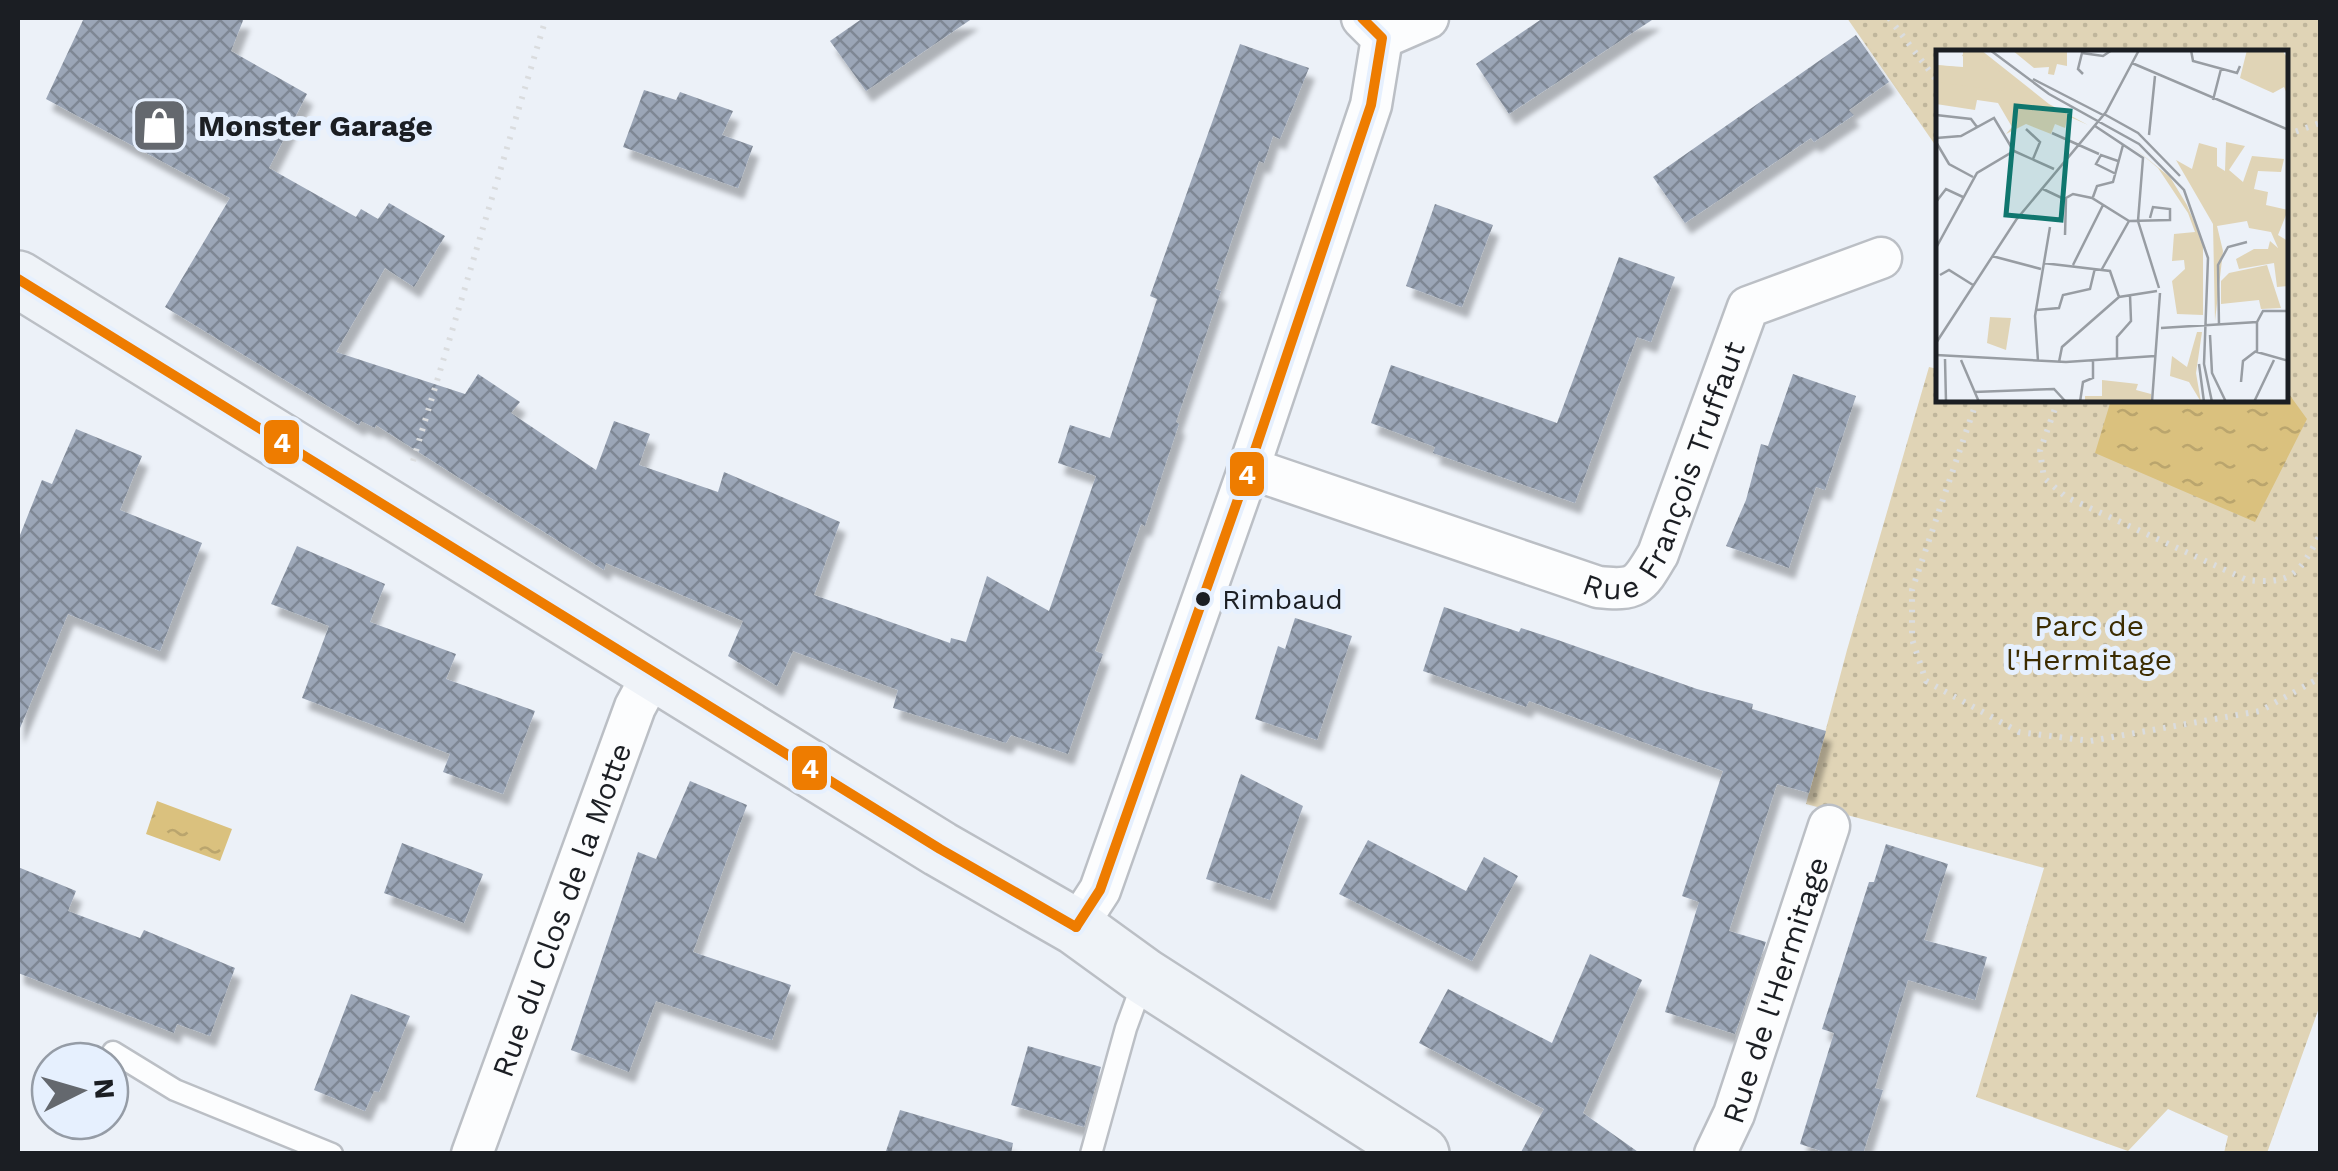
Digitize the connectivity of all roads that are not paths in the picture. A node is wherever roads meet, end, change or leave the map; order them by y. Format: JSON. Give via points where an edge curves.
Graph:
{"nodes":[{"id":1,"x":1428,"y":18,"type":"edge"},
{"id":2,"x":1372,"y":28,"type":"edge"},
{"id":3,"x":1881,"y":258,"type":"dead end"},
{"id":4,"x":18,"y":279,"type":"edge"},
{"id":5,"x":1250,"y":468,"type":"junction"},
{"id":6,"x":655,"y":670,"type":"junction"},
{"id":7,"x":1829,"y":826,"type":"dead end"},
{"id":8,"x":1076,"y":928,"type":"junction"},
{"id":9,"x":1145,"y":977,"type":"junction"},
{"id":10,"x":130,"y":1062,"type":"edge"},
{"id":11,"x":332,"y":1154,"type":"edge"},
{"id":12,"x":472,"y":1154,"type":"edge"},
{"id":13,"x":1090,"y":1154,"type":"edge"},
{"id":14,"x":1421,"y":1154,"type":"edge"},
{"id":15,"x":1715,"y":1154,"type":"edge"}],
"edges":[{"from":1,"to":2,"type":"street"},
{"from":2,"to":5,"type":"street","via":[[1371,104]]},
{"from":3,"to":5,"type":"street","name":"Rue François Truffaut","via":[[1748,307],[1658,554],[1640,583],[1624,590],[1598,587]]},
{"from":4,"to":6,"type":"main road"},
{"from":5,"to":8,"type":"street","via":[[1100,890]]},
{"from":6,"to":8,"type":"main road"},
{"from":6,"to":12,"type":"street","name":"Rue du Clos de la Motte","via":[[634,707]]},
{"from":7,"to":15,"type":"street","name":"Rue de l'Hermitage"},
{"from":8,"to":9,"type":"main road"},
{"from":9,"to":13,"type":"lane"},
{"from":9,"to":14,"type":"main road"},
{"from":10,"to":11,"type":"lane","via":[[175,1090]]}]}
